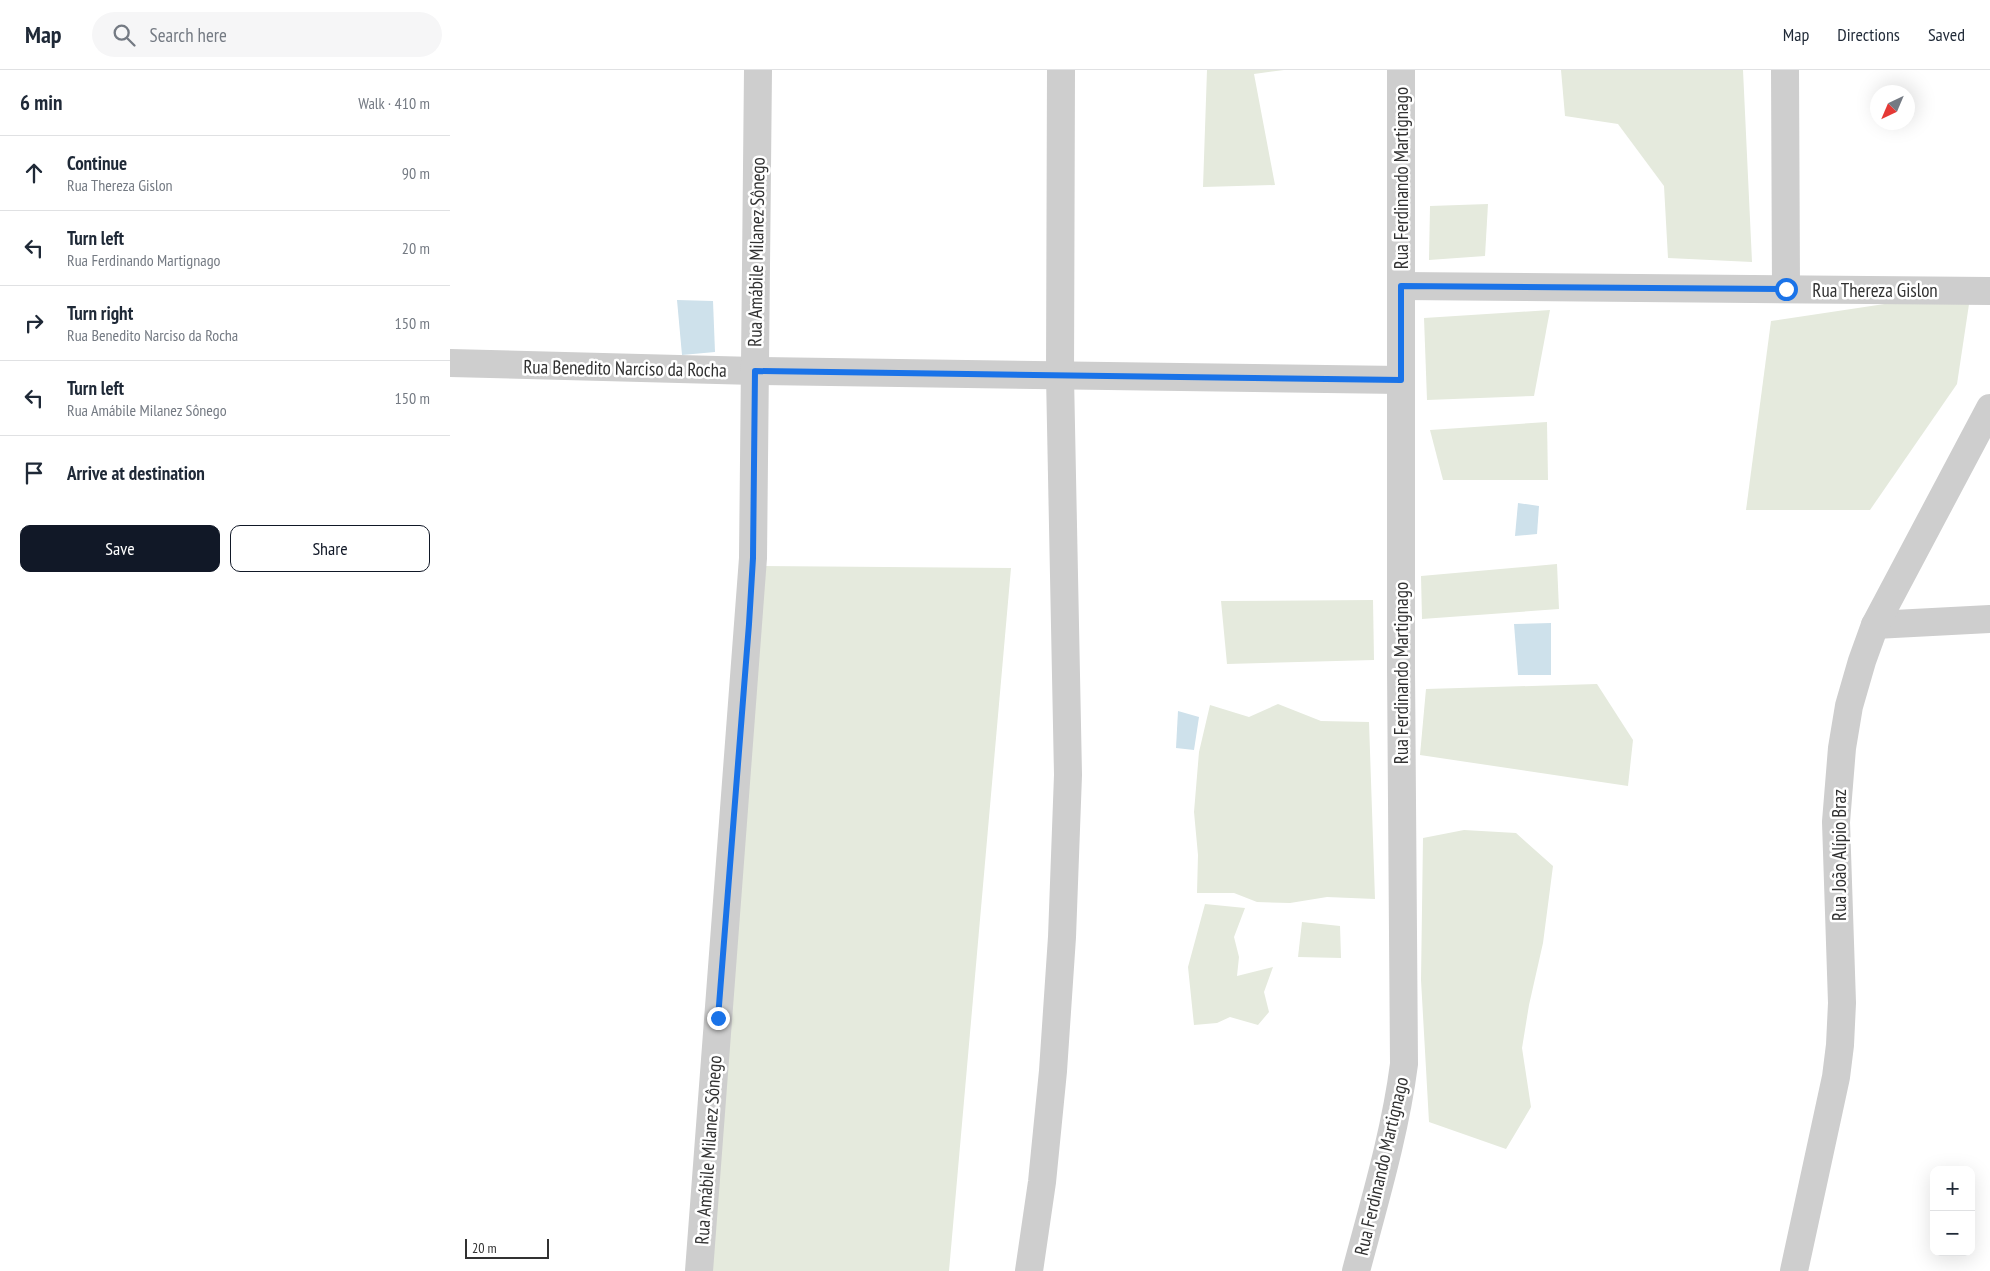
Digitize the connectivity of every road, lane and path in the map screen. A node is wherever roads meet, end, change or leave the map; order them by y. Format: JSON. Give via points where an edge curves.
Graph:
{"nodes":[{"id":1,"x":758,"y":70,"type":"edge"},
{"id":2,"x":1061,"y":70,"type":"edge"},
{"id":3,"x":1401,"y":70,"type":"edge"},
{"id":4,"x":1785,"y":70,"type":"edge"},
{"id":5,"x":1401,"y":286,"type":"junction"},
{"id":6,"x":1786,"y":289,"type":"junction"},
{"id":7,"x":1990,"y":291,"type":"edge"},
{"id":8,"x":450,"y":363,"type":"edge"},
{"id":9,"x":755,"y":371,"type":"junction"},
{"id":10,"x":1060,"y":376,"type":"junction"},
{"id":11,"x":1401,"y":380,"type":"junction"},
{"id":12,"x":1990,"y":408,"type":"edge"},
{"id":13,"x":1990,"y":619,"type":"edge"},
{"id":14,"x":1875,"y":625,"type":"junction"},
{"id":15,"x":699,"y":1271,"type":"edge"},
{"id":16,"x":1029,"y":1271,"type":"edge"},
{"id":17,"x":1356,"y":1271,"type":"edge"},
{"id":18,"x":1794,"y":1271,"type":"edge"}],
"edges":[{"from":1,"to":9,"type":"street","name":"Rua Amábile Milanez Sônego"},
{"from":2,"to":10,"type":"street"},
{"from":3,"to":5,"type":"street","name":"Rua Ferdinando Martignago"},
{"from":4,"to":6,"type":"street"},
{"from":5,"to":6,"type":"street","name":"Rua Thereza Gislon"},
{"from":5,"to":11,"type":"street","name":"Rua Ferdinando Martignago"},
{"from":6,"to":7,"type":"street","name":"Rua Thereza Gislon"},
{"from":8,"to":9,"type":"street","name":"Rua Benedito Narciso da Rocha"},
{"from":9,"to":10,"type":"street","name":"Rua Benedito Narciso da Rocha"},
{"from":9,"to":15,"type":"street","name":"Rua Amábile Milanez Sônego","via":[[749,624]]},
{"from":10,"to":11,"type":"street","name":"Rua Benedito Narciso da Rocha"},
{"from":10,"to":16,"type":"street","via":[[1068,776],[1053,1071]]},
{"from":11,"to":17,"type":"street","name":"Rua Ferdinando Martignago","via":[[1404,1064],[1386,1159]]},
{"from":12,"to":14,"type":"street","name":"Rua João Alípio Braz"},
{"from":13,"to":14,"type":"street"},
{"from":14,"to":18,"type":"street","name":"Rua João Alípio Braz","via":[[1849,706],[1836,812],[1842,1004],[1840,1045]]}]}
